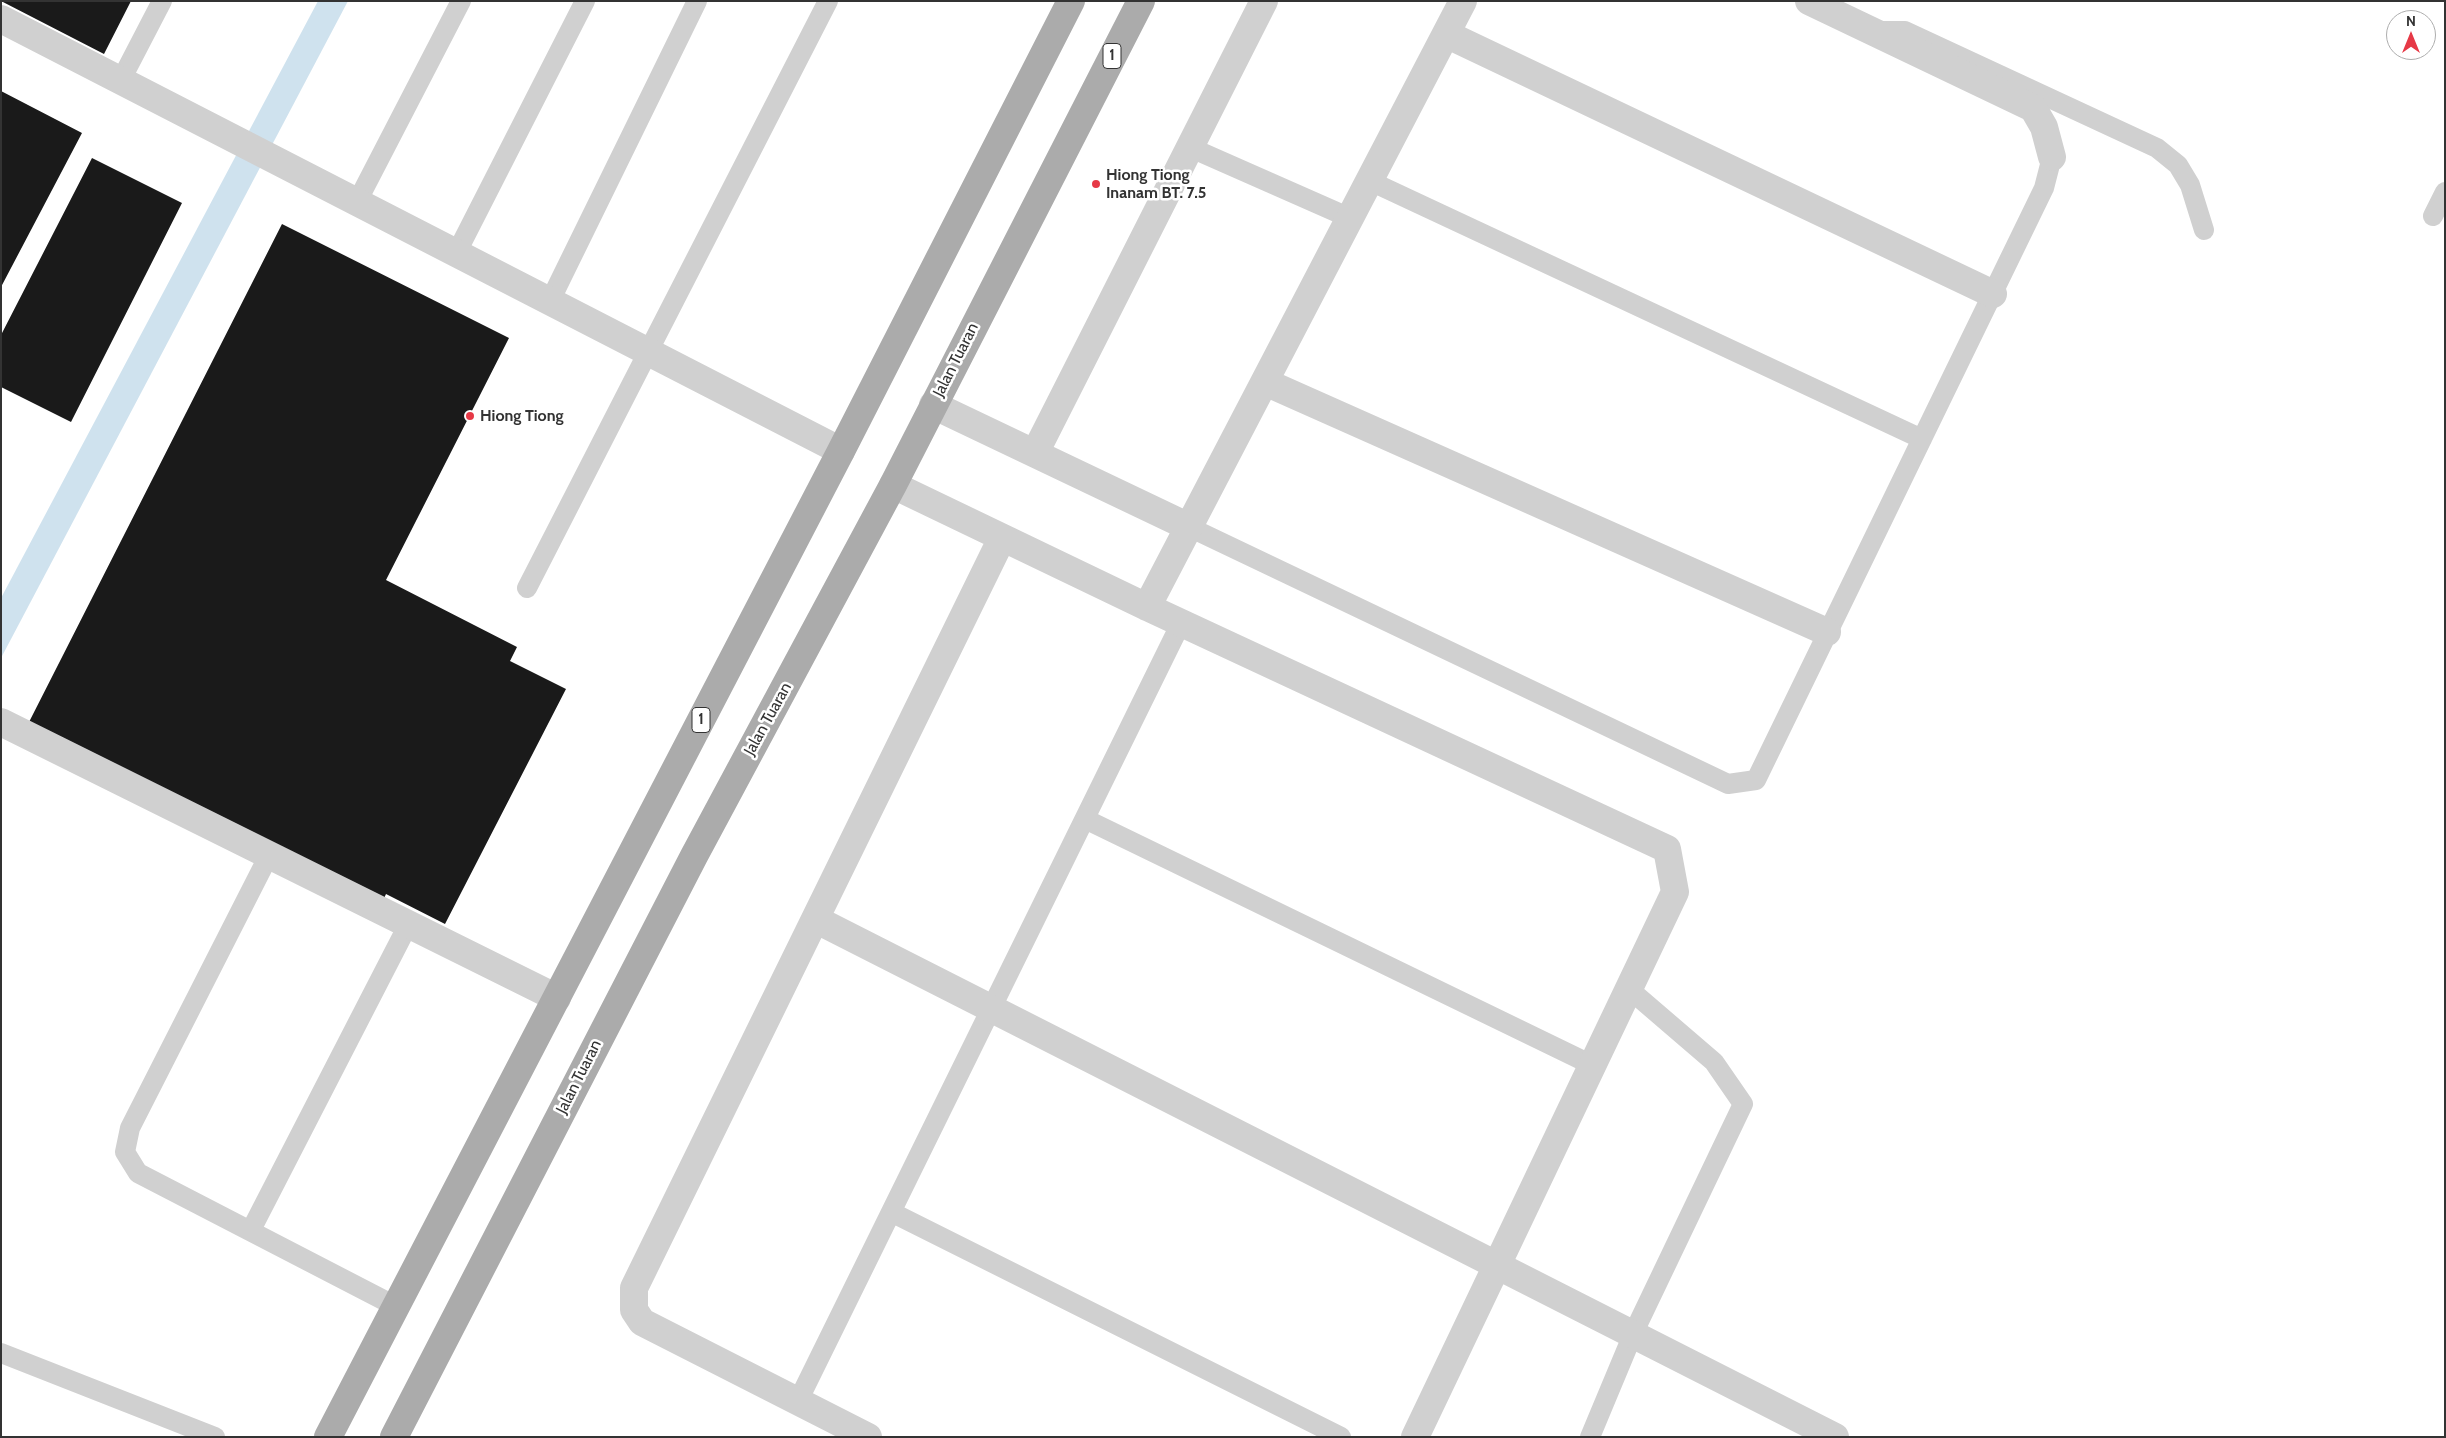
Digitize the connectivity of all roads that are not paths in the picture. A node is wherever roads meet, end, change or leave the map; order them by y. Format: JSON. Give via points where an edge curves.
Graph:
{"nodes":[{"id":1,"x":162,"y":1,"type":"edge"},
{"id":2,"x":461,"y":1,"type":"edge"},
{"id":3,"x":585,"y":1,"type":"edge"},
{"id":4,"x":697,"y":1,"type":"edge"},
{"id":5,"x":828,"y":1,"type":"edge"},
{"id":6,"x":1071,"y":1,"type":"edge"},
{"id":7,"x":1141,"y":1,"type":"edge"},
{"id":8,"x":1264,"y":1,"type":"edge"},
{"id":9,"x":1463,"y":1,"type":"edge"},
{"id":10,"x":1809,"y":1,"type":"edge"},
{"id":11,"x":1,"y":19,"type":"edge"},
{"id":12,"x":1869,"y":31,"type":"junction"},
{"id":13,"x":1446,"y":34,"type":"junction"},
{"id":14,"x":121,"y":80,"type":"junction"},
{"id":15,"x":1189,"y":147,"type":"junction"},
{"id":16,"x":2052,"y":157,"type":"joint"},
{"id":17,"x":1370,"y":181,"type":"junction"},
{"id":18,"x":2445,"y":192,"type":"edge"},
{"id":19,"x":358,"y":202,"type":"junction"},
{"id":20,"x":2433,"y":216,"type":"dead end"},
{"id":21,"x":1350,"y":218,"type":"junction"},
{"id":22,"x":2204,"y":230,"type":"dead end"},
{"id":23,"x":457,"y":252,"type":"junction"},
{"id":24,"x":1993,"y":294,"type":"junction"},
{"id":25,"x":550,"y":301,"type":"junction"},
{"id":26,"x":649,"y":352,"type":"junction"},
{"id":27,"x":1265,"y":382,"type":"junction"},
{"id":28,"x":933,"y":405,"type":"junction"},
{"id":29,"x":1922,"y":439,"type":"junction"},
{"id":30,"x":841,"y":450,"type":"junction"},
{"id":31,"x":1035,"y":453,"type":"junction"},
{"id":32,"x":893,"y":485,"type":"junction"},
{"id":33,"x":1189,"y":527,"type":"junction"},
{"id":34,"x":1002,"y":538,"type":"junction"},
{"id":35,"x":527,"y":588,"type":"dead end"},
{"id":36,"x":1147,"y":607,"type":"junction"},
{"id":37,"x":1181,"y":623,"type":"junction"},
{"id":38,"x":1827,"y":632,"type":"junction"},
{"id":39,"x":1,"y":722,"type":"edge"},
{"id":40,"x":1085,"y":819,"type":"junction"},
{"id":41,"x":269,"y":855,"type":"junction"},
{"id":42,"x":815,"y":919,"type":"junction"},
{"id":43,"x":408,"y":925,"type":"junction"},
{"id":44,"x":1629,"y":989,"type":"junction"},
{"id":45,"x":557,"y":998,"type":"junction"},
{"id":46,"x":991,"y":1008,"type":"junction"},
{"id":47,"x":1592,"y":1064,"type":"junction"},
{"id":48,"x":891,"y":1212,"type":"junction"},
{"id":49,"x":251,"y":1230,"type":"junction"},
{"id":50,"x":1497,"y":1265,"type":"junction"},
{"id":51,"x":397,"y":1307,"type":"junction"},
{"id":52,"x":1633,"y":1334,"type":"junction"},
{"id":53,"x":1,"y":1353,"type":"edge"},
{"id":54,"x":798,"y":1401,"type":"junction"},
{"id":55,"x":215,"y":1437,"type":"edge"},
{"id":56,"x":328,"y":1437,"type":"edge"},
{"id":57,"x":394,"y":1437,"type":"edge"},
{"id":58,"x":868,"y":1437,"type":"edge"},
{"id":59,"x":1341,"y":1437,"type":"edge"},
{"id":60,"x":1415,"y":1437,"type":"edge"},
{"id":61,"x":1590,"y":1437,"type":"edge"},
{"id":62,"x":1835,"y":1437,"type":"edge"}],
"edges":[{"from":1,"to":14,"type":"lane"},
{"from":2,"to":19,"type":"lane"},
{"from":3,"to":23,"type":"lane"},
{"from":4,"to":25,"type":"lane"},
{"from":5,"to":26,"type":"lane"},
{"from":6,"to":30,"type":"main road","number":"1"},
{"from":7,"to":28,"type":"main road","name":"Jalan Tuaran","number":"1"},
{"from":8,"to":15,"type":"street"},
{"from":9,"to":13,"type":"street"},
{"from":10,"to":12,"type":"street"},
{"from":11,"to":14,"type":"street"},
{"from":12,"to":16,"type":"street","via":[[2033,108],[2044,127]]},
{"from":12,"to":22,"type":"lane","via":[[1906,31],[2156,148],[2178,165],[2190,185]]},
{"from":13,"to":17,"type":"street"},
{"from":13,"to":24,"type":"street"},
{"from":14,"to":19,"type":"street"},
{"from":15,"to":21,"type":"lane"},
{"from":15,"to":31,"type":"street"},
{"from":16,"to":24,"type":"lane","via":[[2047,182]]},
{"from":17,"to":21,"type":"street"},
{"from":17,"to":29,"type":"lane"},
{"from":18,"to":20,"type":"lane"},
{"from":19,"to":23,"type":"street"},
{"from":21,"to":27,"type":"street"},
{"from":23,"to":25,"type":"street"},
{"from":24,"to":29,"type":"lane"},
{"from":25,"to":26,"type":"street"},
{"from":26,"to":30,"type":"street"},
{"from":26,"to":35,"type":"lane"},
{"from":27,"to":33,"type":"street"},
{"from":27,"to":38,"type":"street"},
{"from":28,"to":31,"type":"street"},
{"from":28,"to":32,"type":"main road","name":"Jalan Tuaran","number":"1"},
{"from":29,"to":38,"type":"lane"},
{"from":30,"to":45,"type":"main road","number":"1"},
{"from":31,"to":33,"type":"street"},
{"from":32,"to":34,"type":"street"},
{"from":32,"to":57,"type":"main road","name":"Jalan Tuaran","number":"1","via":[[694,856]]},
{"from":33,"to":36,"type":"street"},
{"from":33,"to":38,"type":"lane","via":[[1728,784],[1756,780]]},
{"from":34,"to":36,"type":"street"},
{"from":34,"to":42,"type":"street"},
{"from":36,"to":37,"type":"street"},
{"from":37,"to":40,"type":"lane"},
{"from":37,"to":44,"type":"street","via":[[1667,849],[1676,892]]},
{"from":39,"to":41,"type":"street"},
{"from":40,"to":46,"type":"lane"},
{"from":40,"to":47,"type":"lane"},
{"from":41,"to":43,"type":"street"},
{"from":41,"to":49,"type":"lane","via":[[130,1128],[125,1152],[138,1173]]},
{"from":42,"to":46,"type":"street"},
{"from":42,"to":54,"type":"street","via":[[634,1288],[634,1310],[642,1322]]},
{"from":43,"to":45,"type":"street"},
{"from":43,"to":49,"type":"lane"},
{"from":44,"to":47,"type":"street"},
{"from":44,"to":52,"type":"lane","via":[[1714,1062],[1743,1104]]},
{"from":45,"to":51,"type":"main road","number":"1"},
{"from":46,"to":48,"type":"lane"},
{"from":46,"to":50,"type":"street"},
{"from":47,"to":50,"type":"street"},
{"from":48,"to":54,"type":"lane"},
{"from":48,"to":59,"type":"lane"},
{"from":49,"to":51,"type":"lane"},
{"from":50,"to":52,"type":"street"},
{"from":50,"to":60,"type":"street"},
{"from":51,"to":56,"type":"main road","number":"1"},
{"from":52,"to":61,"type":"lane"},
{"from":52,"to":62,"type":"street"},
{"from":53,"to":55,"type":"lane"},
{"from":54,"to":58,"type":"street"}]}
